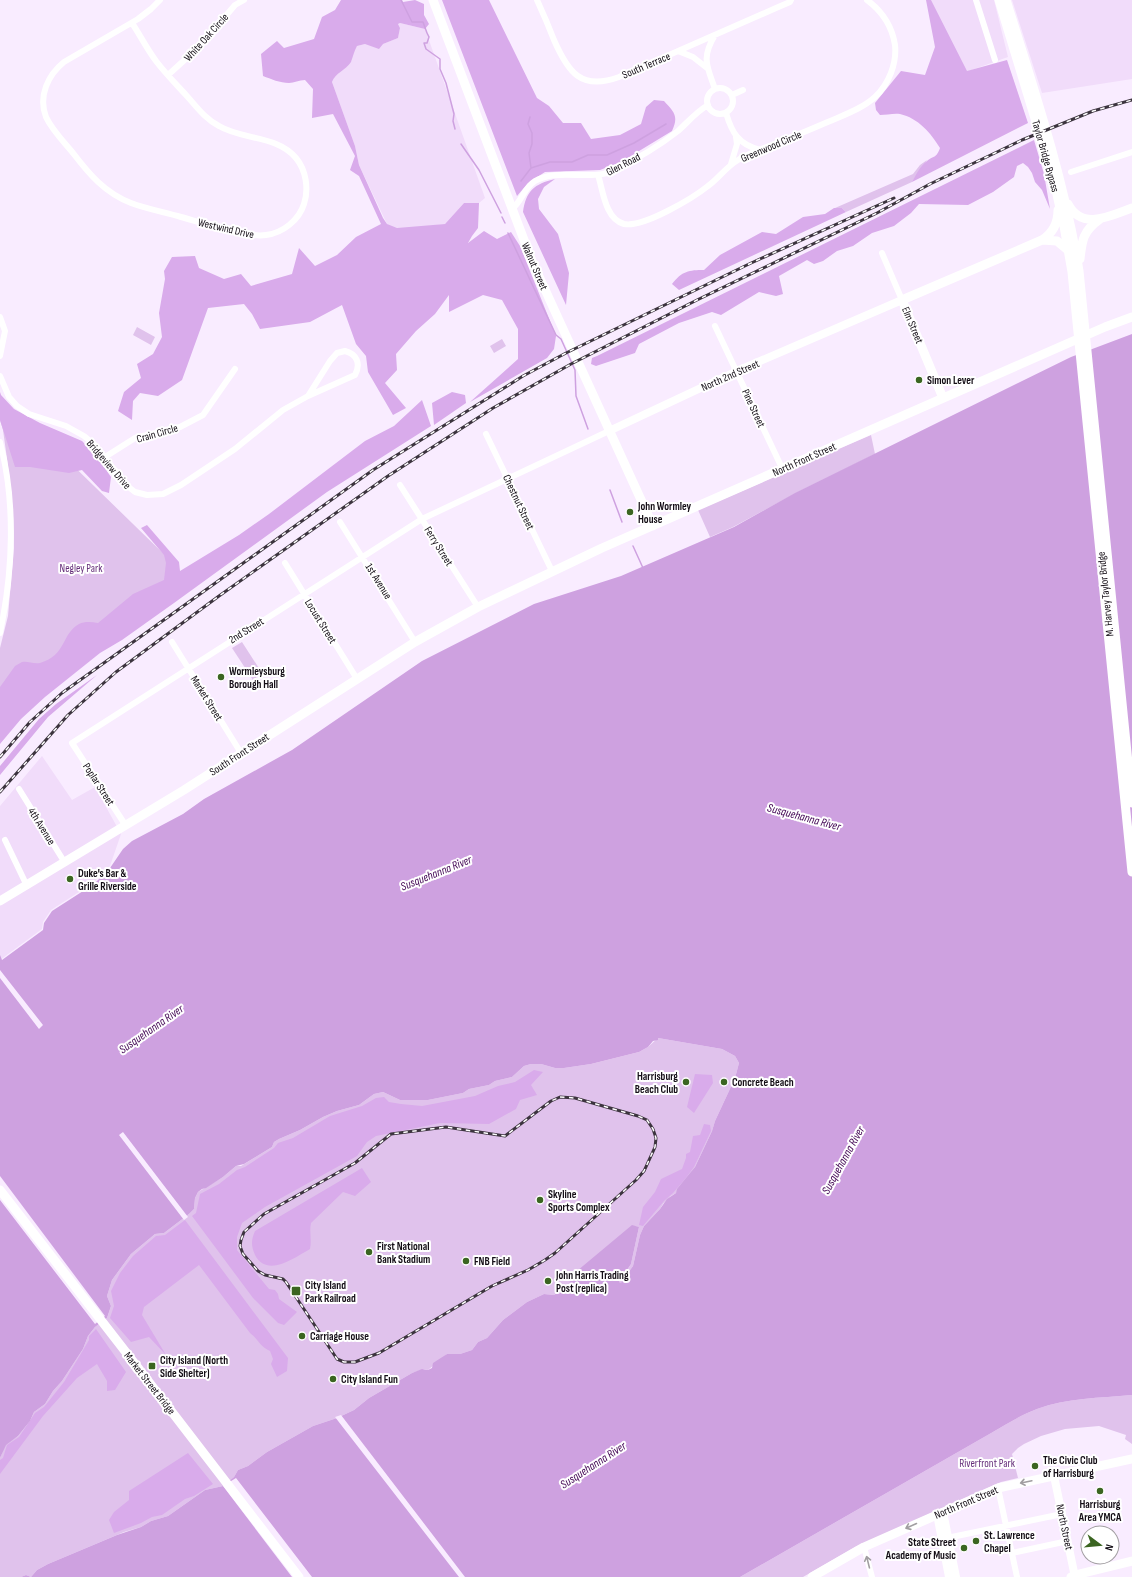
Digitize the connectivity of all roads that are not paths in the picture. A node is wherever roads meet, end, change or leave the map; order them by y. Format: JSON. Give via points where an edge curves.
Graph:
{"nodes":[{"id":1,"x":160,"y":0,"type":"edge"},
{"id":2,"x":244,"y":0,"type":"edge"},
{"id":3,"x":433,"y":0,"type":"edge"},
{"id":4,"x":538,"y":0,"type":"edge"},
{"id":5,"x":867,"y":0,"type":"edge"},
{"id":6,"x":976,"y":0,"type":"edge"},
{"id":7,"x":999,"y":0,"type":"edge"},
{"id":8,"x":1006,"y":0,"type":"edge"},
{"id":9,"x":792,"y":1,"type":"edge"},
{"id":10,"x":132,"y":23,"type":"junction"},
{"id":11,"x":714,"y":35,"type":"junction"},
{"id":12,"x":678,"y":51,"type":"junction"},
{"id":13,"x":994,"y":60,"type":"dead end"},
{"id":14,"x":707,"y":68,"type":"junction"},
{"id":15,"x":168,"y":75,"type":"junction"},
{"id":16,"x":715,"y":89,"type":"junction"},
{"id":17,"x":743,"y":90,"type":"dead end"},
{"id":18,"x":732,"y":95,"type":"junction"},
{"id":19,"x":708,"y":105,"type":"junction"},
{"id":20,"x":726,"y":113,"type":"junction"},
{"id":21,"x":736,"y":135,"type":"junction"},
{"id":22,"x":760,"y":150,"type":"junction"},
{"id":23,"x":1132,"y":152,"type":"edge"},
{"id":24,"x":731,"y":164,"type":"junction"},
{"id":25,"x":1071,"y":172,"type":"dead end"},
{"id":26,"x":598,"y":175,"type":"junction"},
{"id":27,"x":1062,"y":200,"type":"junction"},
{"id":28,"x":1132,"y":208,"type":"edge"},
{"id":29,"x":512,"y":209,"type":"junction"},
{"id":30,"x":1100,"y":219,"type":"junction"},
{"id":31,"x":1042,"y":240,"type":"junction"},
{"id":32,"x":1069,"y":251,"type":"junction"},
{"id":33,"x":882,"y":253,"type":"dead end"},
{"id":34,"x":1079,"y":271,"type":"junction"},
{"id":35,"x":902,"y":300,"type":"junction"},
{"id":36,"x":1081,"y":315,"type":"junction"},
{"id":37,"x":0,"y":317,"type":"edge"},
{"id":38,"x":1132,"y":317,"type":"edge"},
{"id":39,"x":715,"y":326,"type":"dead end"},
{"id":40,"x":0,"y":356,"type":"edge"},
{"id":41,"x":235,"y":368,"type":"dead end"},
{"id":42,"x":737,"y":371,"type":"junction"},
{"id":43,"x":0,"y":376,"type":"edge"},
{"id":44,"x":308,"y":396,"type":"junction"},
{"id":45,"x":943,"y":398,"type":"junction"},
{"id":46,"x":609,"y":431,"type":"junction"},
{"id":47,"x":486,"y":434,"type":"dead end"},
{"id":48,"x":0,"y":442,"type":"edge"},
{"id":49,"x":105,"y":457,"type":"junction"},
{"id":50,"x":782,"y":468,"type":"junction"},
{"id":51,"x":508,"y":478,"type":"junction"},
{"id":52,"x":400,"y":485,"type":"dead end"},
{"id":53,"x":422,"y":519,"type":"junction"},
{"id":54,"x":340,"y":522,"type":"dead end"},
{"id":55,"x":653,"y":526,"type":"junction"},
{"id":56,"x":363,"y":556,"type":"junction"},
{"id":57,"x":285,"y":563,"type":"dead end"},
{"id":58,"x":552,"y":571,"type":"junction"},
{"id":59,"x":304,"y":593,"type":"junction"},
{"id":60,"x":478,"y":607,"type":"junction"},
{"id":61,"x":0,"y":633,"type":"edge"},
{"id":62,"x":172,"y":642,"type":"dead end"},
{"id":63,"x":415,"y":642,"type":"junction"},
{"id":64,"x":188,"y":668,"type":"junction"},
{"id":65,"x":357,"y":679,"type":"junction"},
{"id":66,"x":72,"y":743,"type":"joint"},
{"id":67,"x":241,"y":753,"type":"junction"},
{"id":68,"x":19,"y":789,"type":"dead end"},
{"id":69,"x":1132,"y":803,"type":"edge"},
{"id":70,"x":126,"y":826,"type":"junction"},
{"id":71,"x":6,"y":840,"type":"dead end"},
{"id":72,"x":65,"y":863,"type":"junction"},
{"id":73,"x":1132,"y":872,"type":"edge"},
{"id":74,"x":27,"y":886,"type":"junction"},
{"id":75,"x":0,"y":901,"type":"edge"},
{"id":76,"x":0,"y":1190,"type":"edge"},
{"id":77,"x":1132,"y":1459,"type":"edge"},
{"id":78,"x":1054,"y":1476,"type":"junction"},
{"id":79,"x":998,"y":1488,"type":"junction"},
{"id":80,"x":940,"y":1513,"type":"junction"},
{"id":81,"x":1062,"y":1514,"type":"junction"},
{"id":82,"x":1006,"y":1526,"type":"junction"},
{"id":83,"x":947,"y":1538,"type":"junction"},
{"id":84,"x":1068,"y":1540,"type":"junction"},
{"id":85,"x":864,"y":1547,"type":"junction"},
{"id":86,"x":1012,"y":1553,"type":"junction"},
{"id":87,"x":1132,"y":1561,"type":"edge"},
{"id":88,"x":1074,"y":1576,"type":"edge"},
{"id":89,"x":299,"y":1577,"type":"edge"},
{"id":90,"x":812,"y":1577,"type":"edge"},
{"id":91,"x":872,"y":1577,"type":"edge"},
{"id":92,"x":949,"y":1577,"type":"edge"},
{"id":93,"x":956,"y":1577,"type":"edge"},
{"id":94,"x":1017,"y":1577,"type":"edge"}],
"edges":[{"from":1,"to":10,"type":"street","name":"Westwind Drive"},
{"from":2,"to":15,"type":"street","name":"White Oak Circle","via":[[235,5],[201,46]]},
{"from":3,"to":29,"type":"main road","name":"Walnut Street"},
{"from":4,"to":12,"type":"street","name":"South Terrace","via":[[563,59],[575,74],[583,79],[608,81]]},
{"from":5,"to":22,"type":"street","name":"Greenwood Circle","via":[[884,16],[894,39],[895,60],[892,72],[881,90],[853,111]]},
{"from":6,"to":13,"type":"street"},
{"from":7,"to":27,"type":"main road","name":"Taylor Bridge Bypass"},
{"from":8,"to":27,"type":"main road","name":"Taylor Bridge Bypass"},
{"from":9,"to":11,"type":"street","name":"South Terrace"},
{"from":10,"to":15,"type":"street","name":"Westwind Drive"},
{"from":10,"to":15,"type":"street","name":"Westwind Drive","via":[[56,68],[49,78],[44,96],[46,116],[55,132],[96,181],[120,198],[137,205],[256,236],[272,234],[285,228],[301,211],[306,196],[304,174],[297,159],[281,146],[218,126],[198,109]]},
{"from":11,"to":12,"type":"street","name":"South Terrace"},
{"from":11,"to":14,"type":"street","via":[[706,56]]},
{"from":12,"to":14,"type":"street","via":[[693,57]]},
{"from":14,"to":16,"type":"street"},
{"from":16,"to":18,"type":"street","via":[[725,88]]},
{"from":16,"to":19,"type":"street","name":"Glen Road","via":[[707,98]]},
{"from":17,"to":18,"type":"street"},
{"from":18,"to":20,"type":"street","via":[[733,103]]},
{"from":19,"to":20,"type":"street","via":[[718,114]]},
{"from":19,"to":26,"type":"street","name":"Glen Road","via":[[655,147],[614,170]]},
{"from":20,"to":21,"type":"street"},
{"from":21,"to":22,"type":"street","via":[[745,144]]},
{"from":21,"to":24,"type":"street","via":[[737,144]]},
{"from":22,"to":24,"type":"street","name":"Greenwood Circle"},
{"from":23,"to":25,"type":"street"},
{"from":24,"to":26,"type":"street","name":"Greenwood Circle","via":[[692,197],[646,221],[633,224],[622,223],[613,216],[607,206]]},
{"from":26,"to":29,"type":"street","name":"Glen Road","via":[[538,179],[527,188],[519,204]]},
{"from":27,"to":30,"type":"main road","via":[[1079,216],[1090,220]]},
{"from":27,"to":31,"type":"main road","via":[[1056,224]]},
{"from":27,"to":32,"type":"main road","name":"Taylor Bridge Bypass"},
{"from":27,"to":34,"type":"main road","name":"Taylor Bridge Bypass"},
{"from":28,"to":30,"type":"main road"},
{"from":29,"to":46,"type":"main road","name":"Walnut Street","via":[[543,287]]},
{"from":30,"to":34,"type":"main road","via":[[1084,235]]},
{"from":31,"to":32,"type":"main road","via":[[1057,241]]},
{"from":31,"to":35,"type":"main road","name":"North 2nd Street"},
{"from":32,"to":36,"type":"main road","name":"Taylor Bridge Bypass"},
{"from":33,"to":35,"type":"street","name":"Elm Street"},
{"from":34,"to":36,"type":"main road","name":"Taylor Bridge Bypass"},
{"from":35,"to":42,"type":"street","name":"North 2nd Street"},
{"from":35,"to":45,"type":"main road","name":"Elm Street"},
{"from":36,"to":69,"type":"main road","name":"M. Harvey Taylor Bridge"},
{"from":36,"to":73,"type":"main road","name":"M. Harvey Taylor Bridge"},
{"from":37,"to":40,"type":"street","via":[[5,331]]},
{"from":38,"to":45,"type":"main road","name":"North Front Street"},
{"from":39,"to":42,"type":"street","name":"Pine Street"},
{"from":41,"to":49,"type":"street","name":"Crain Circle","via":[[203,415],[180,427],[135,438]]},
{"from":42,"to":46,"type":"street","name":"North 2nd Street"},
{"from":42,"to":50,"type":"street","name":"Pine Street"},
{"from":43,"to":49,"type":"street","name":"Bridgeview Drive","via":[[9,397],[21,410],[74,430],[89,439]]},
{"from":44,"to":44,"type":"street","name":"Bridgeview Drive","via":[[335,354],[345,351],[355,357],[358,364],[355,375]]},
{"from":44,"to":49,"type":"street","name":"Bridgeview Drive","via":[[278,414],[235,449],[163,494],[147,495],[128,488]]},
{"from":45,"to":50,"type":"main road","name":"North Front Street"},
{"from":46,"to":51,"type":"street","name":"North 2nd Street"},
{"from":46,"to":55,"type":"main road","name":"Walnut Street"},
{"from":47,"to":51,"type":"street","name":"Chestnut Street"},
{"from":48,"to":61,"type":"street","via":[[8,492],[10,535],[8,586]]},
{"from":50,"to":55,"type":"main road","name":"North Front Street"},
{"from":51,"to":53,"type":"street","name":"North 2nd Street"},
{"from":51,"to":58,"type":"street","name":"Chestnut Street"},
{"from":52,"to":53,"type":"street","name":"Ferry Street"},
{"from":53,"to":56,"type":"street","name":"2nd Street"},
{"from":53,"to":60,"type":"street","name":"Ferry Street"},
{"from":54,"to":56,"type":"street","name":"1st Avenue"},
{"from":55,"to":58,"type":"main road","name":"North Front Street"},
{"from":56,"to":59,"type":"street","name":"2nd Street"},
{"from":56,"to":63,"type":"street","name":"1st Avenue"},
{"from":57,"to":59,"type":"street","name":"Locust Street"},
{"from":58,"to":60,"type":"main road","name":"North Front Street"},
{"from":59,"to":64,"type":"street","name":"2nd Street"},
{"from":59,"to":65,"type":"street","name":"Locust Street"},
{"from":60,"to":63,"type":"main road","name":"South Front Street"},
{"from":62,"to":64,"type":"street","name":"Market Street"},
{"from":63,"to":65,"type":"main road","name":"South Front Street"},
{"from":64,"to":66,"type":"street","name":"2nd Street"},
{"from":64,"to":67,"type":"street","name":"Market Street"},
{"from":65,"to":67,"type":"main road","name":"South Front Street"},
{"from":66,"to":70,"type":"street","name":"Poplar Street"},
{"from":67,"to":70,"type":"main road","name":"South Front Street"},
{"from":68,"to":72,"type":"street","name":"4th Avenue"},
{"from":70,"to":72,"type":"main road","name":"South Front Street"},
{"from":71,"to":74,"type":"street"},
{"from":72,"to":74,"type":"main road","name":"South Front Street"},
{"from":74,"to":75,"type":"main road","name":"South Front Street"},
{"from":76,"to":89,"type":"main road","name":"Market Street Bridge"},
{"from":77,"to":78,"type":"main road","name":"North Front Street"},
{"from":78,"to":79,"type":"main road","name":"North Front Street","one_way":true},
{"from":78,"to":81,"type":"street","name":"North Street"},
{"from":79,"to":80,"type":"main road","name":"North Front Street"},
{"from":79,"to":82,"type":"street"},
{"from":80,"to":83,"type":"street"},
{"from":80,"to":85,"type":"main road","name":"North Front Street","one_way":true},
{"from":80,"to":92,"type":"street"},
{"from":81,"to":82,"type":"street"},
{"from":81,"to":84,"type":"street","name":"North Street"},
{"from":82,"to":83,"type":"street"},
{"from":82,"to":86,"type":"street"},
{"from":83,"to":93,"type":"street"},
{"from":84,"to":86,"type":"street"},
{"from":84,"to":88,"type":"street","name":"North Street"},
{"from":85,"to":90,"type":"main road","name":"North Front Street"},
{"from":91,"to":85,"type":"street","one_way":true},
{"from":86,"to":94,"type":"street"},
{"from":87,"to":88,"type":"main road"}]}
